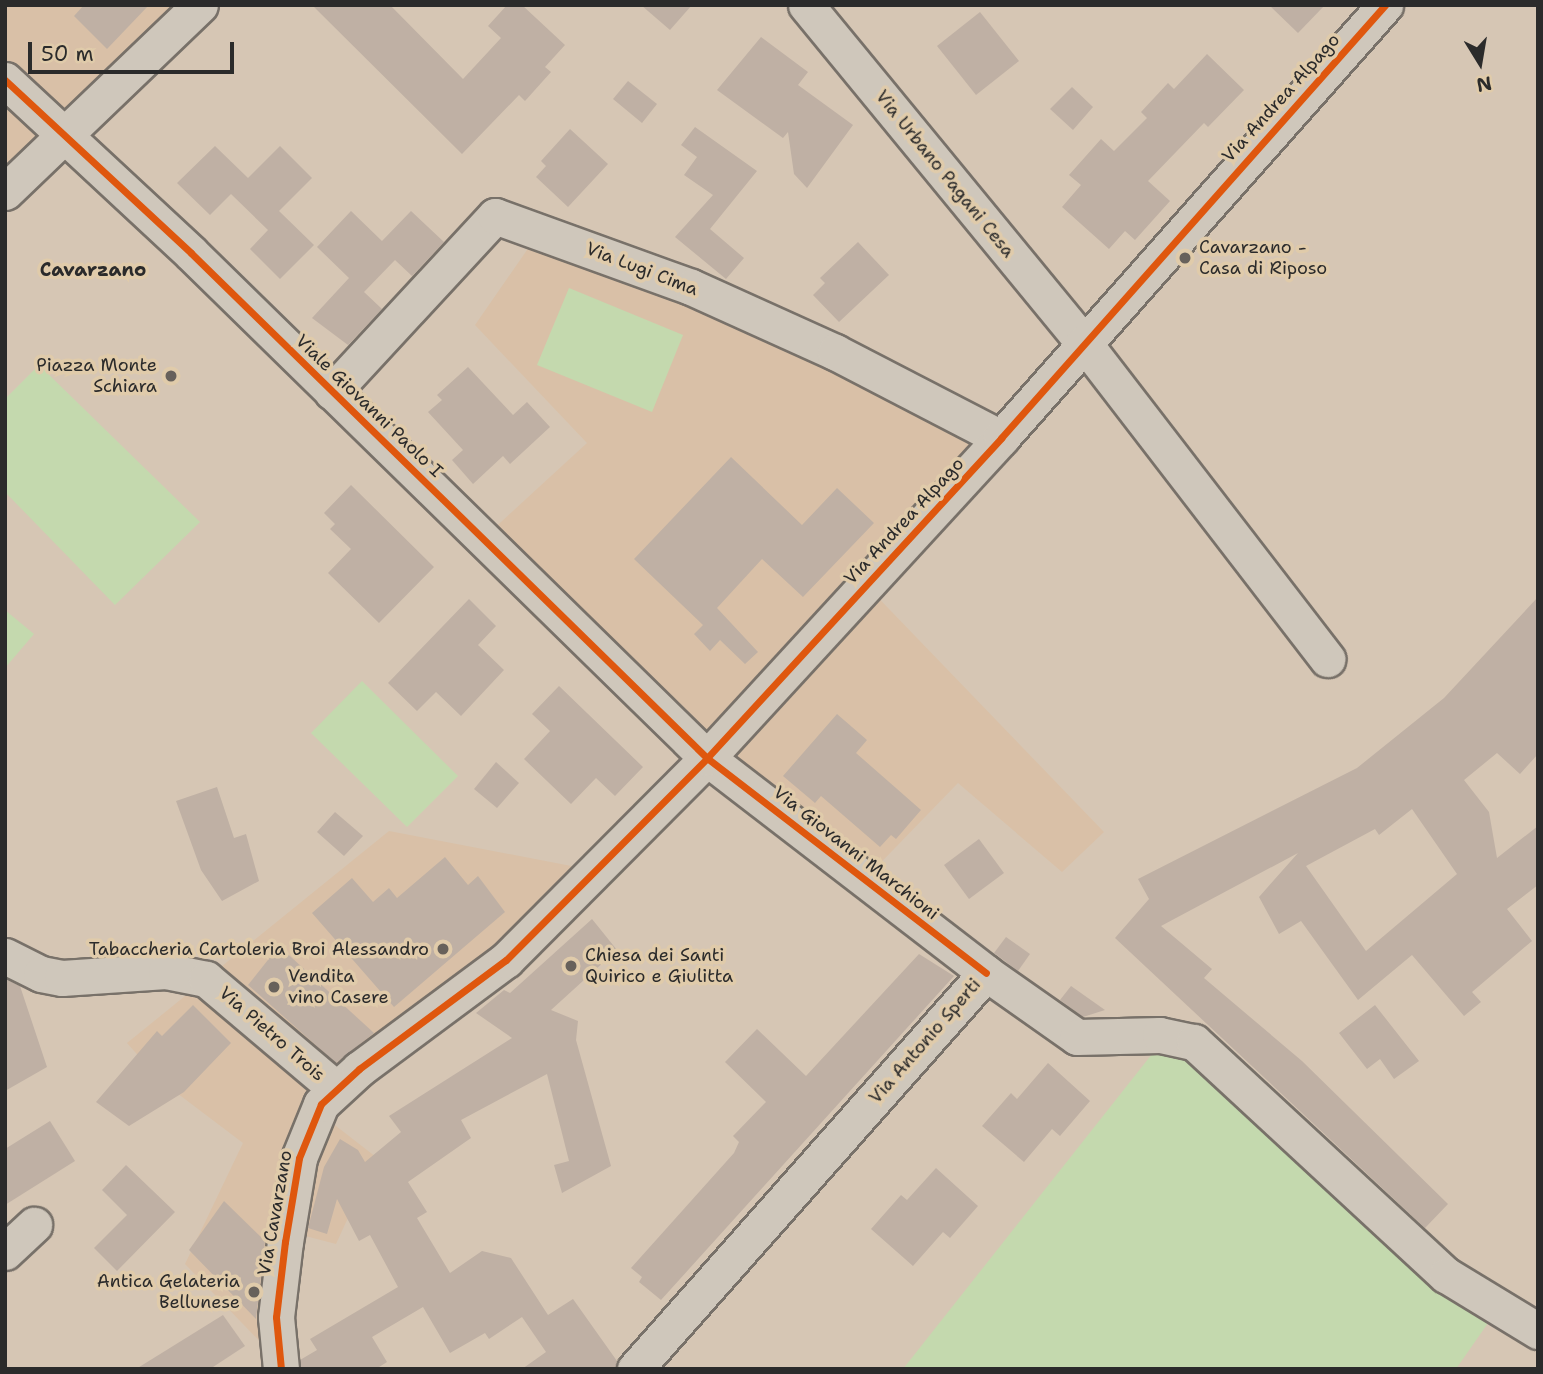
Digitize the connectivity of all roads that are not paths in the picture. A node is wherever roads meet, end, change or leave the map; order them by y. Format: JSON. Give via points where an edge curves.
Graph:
{"nodes":[{"id":1,"x":200,"y":5,"type":"edge"},
{"id":2,"x":806,"y":5,"type":"edge"},
{"id":3,"x":1385,"y":5,"type":"edge"},
{"id":4,"x":5,"y":80,"type":"edge"},
{"id":5,"x":63,"y":134,"type":"junction"},
{"id":6,"x":5,"y":192,"type":"edge"},
{"id":7,"x":1084,"y":343,"type":"junction"},
{"id":8,"x":332,"y":392,"type":"junction"},
{"id":9,"x":1001,"y":438,"type":"junction"},
{"id":10,"x":1327,"y":659,"type":"dead end"},
{"id":11,"x":707,"y":758,"type":"junction"},
{"id":12,"x":5,"y":956,"type":"edge"},
{"id":13,"x":986,"y":973,"type":"junction"},
{"id":14,"x":416,"y":1028,"type":"joint"},
{"id":15,"x":335,"y":1088,"type":"junction"},
{"id":16,"x":34,"y":1225,"type":"dead end"},
{"id":17,"x":5,"y":1252,"type":"edge"},
{"id":18,"x":1538,"y":1331,"type":"edge"},
{"id":19,"x":281,"y":1369,"type":"edge"},
{"id":20,"x":635,"y":1369,"type":"edge"}],
"edges":[{"from":1,"to":5,"type":"street"},
{"from":2,"to":7,"type":"street","name":"Via Urbano Pagani Cesa"},
{"from":3,"to":7,"type":"street","name":"Via Andrea Alpago"},
{"from":4,"to":5,"type":"street","name":"Viale Giovanni Paolo I"},
{"from":5,"to":6,"type":"street"},
{"from":5,"to":8,"type":"street","name":"Viale Giovanni Paolo I"},
{"from":7,"to":9,"type":"street","name":"Via Andrea Alpago"},
{"from":7,"to":10,"type":"street","name":"Via Urbano Pagani Cesa"},
{"from":8,"to":9,"type":"street","name":"Via Lugi Cima","via":[[495,216],[642,268],[835,352]]},
{"from":8,"to":11,"type":"street","name":"Viale Giovanni Paolo I"},
{"from":9,"to":11,"type":"street","name":"Via Andrea Alpago"},
{"from":11,"to":13,"type":"street","name":"Via Giovanni Marchioni"},
{"from":11,"to":14,"type":"street","name":"Via Andrea Alpago","via":[[528,940]]},
{"from":12,"to":15,"type":"street","name":"Via Pietro Trois","via":[[41,974],[62,978],[166,971],[206,979]]},
{"from":13,"to":18,"type":"street","name":"Via Antonio Sperti","via":[[1077,1037],[1160,1035],[1194,1042],[1446,1275]]},
{"from":13,"to":20,"type":"street","name":"Via Antonio Sperti"},
{"from":14,"to":15,"type":"street","name":"Via Cavarzano"},
{"from":15,"to":19,"type":"street","name":"Via Cavarzano","via":[[312,1118],[299,1158],[276,1317]]},
{"from":16,"to":17,"type":"street"}]}
